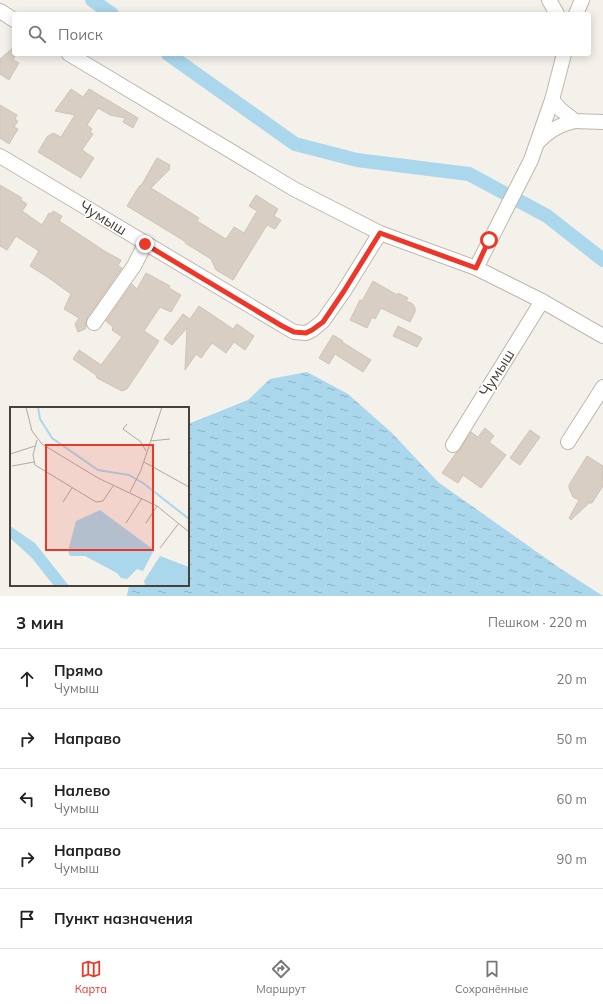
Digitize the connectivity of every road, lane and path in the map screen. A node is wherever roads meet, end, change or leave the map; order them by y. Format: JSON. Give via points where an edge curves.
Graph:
{"nodes":[{"id":1,"x":549,"y":0,"type":"edge"},
{"id":2,"x":582,"y":0,"type":"edge"},
{"id":3,"x":0,"y":11,"type":"edge"},
{"id":4,"x":556,"y":12,"type":"edge"},
{"id":5,"x":577,"y":12,"type":"edge"},
{"id":6,"x":12,"y":19,"type":"edge"},
{"id":7,"x":72,"y":56,"type":"edge"},
{"id":8,"x":563,"y":56,"type":"edge"},
{"id":9,"x":552,"y":100,"type":"junction"},
{"id":10,"x":575,"y":121,"type":"junction"},
{"id":11,"x":603,"y":122,"type":"edge"},
{"id":12,"x":537,"y":143,"type":"junction"},
{"id":13,"x":0,"y":156,"type":"edge"},
{"id":14,"x":380,"y":233,"type":"junction"},
{"id":15,"x":145,"y":244,"type":"junction"},
{"id":16,"x":476,"y":268,"type":"junction"},
{"id":17,"x":542,"y":301,"type":"junction"},
{"id":18,"x":94,"y":323,"type":"dead end"},
{"id":19,"x":603,"y":336,"type":"edge"},
{"id":20,"x":603,"y":387,"type":"edge"},
{"id":21,"x":568,"y":442,"type":"dead end"},
{"id":22,"x":453,"y":445,"type":"dead end"}],
"edges":[{"from":1,"to":4,"type":"street"},
{"from":2,"to":5,"type":"street"},
{"from":3,"to":6,"type":"street"},
{"from":7,"to":14,"type":"street","via":[[294,189]]},
{"from":8,"to":9,"type":"street"},
{"from":9,"to":10,"type":"street"},
{"from":9,"to":12,"type":"street"},
{"from":10,"to":11,"type":"street"},
{"from":10,"to":12,"type":"street","via":[[548,132]]},
{"from":12,"to":16,"type":"street","via":[[531,160]]},
{"from":13,"to":15,"type":"street","name":"Чумыш"},
{"from":14,"to":15,"type":"street","name":"Чумыш","via":[[323,322],[306,333],[294,332],[282,326]]},
{"from":14,"to":16,"type":"street"},
{"from":15,"to":18,"type":"street","via":[[134,266]]},
{"from":16,"to":17,"type":"street"},
{"from":17,"to":19,"type":"street"},
{"from":17,"to":22,"type":"street","name":"Чумыш"},
{"from":20,"to":21,"type":"street"}]}
